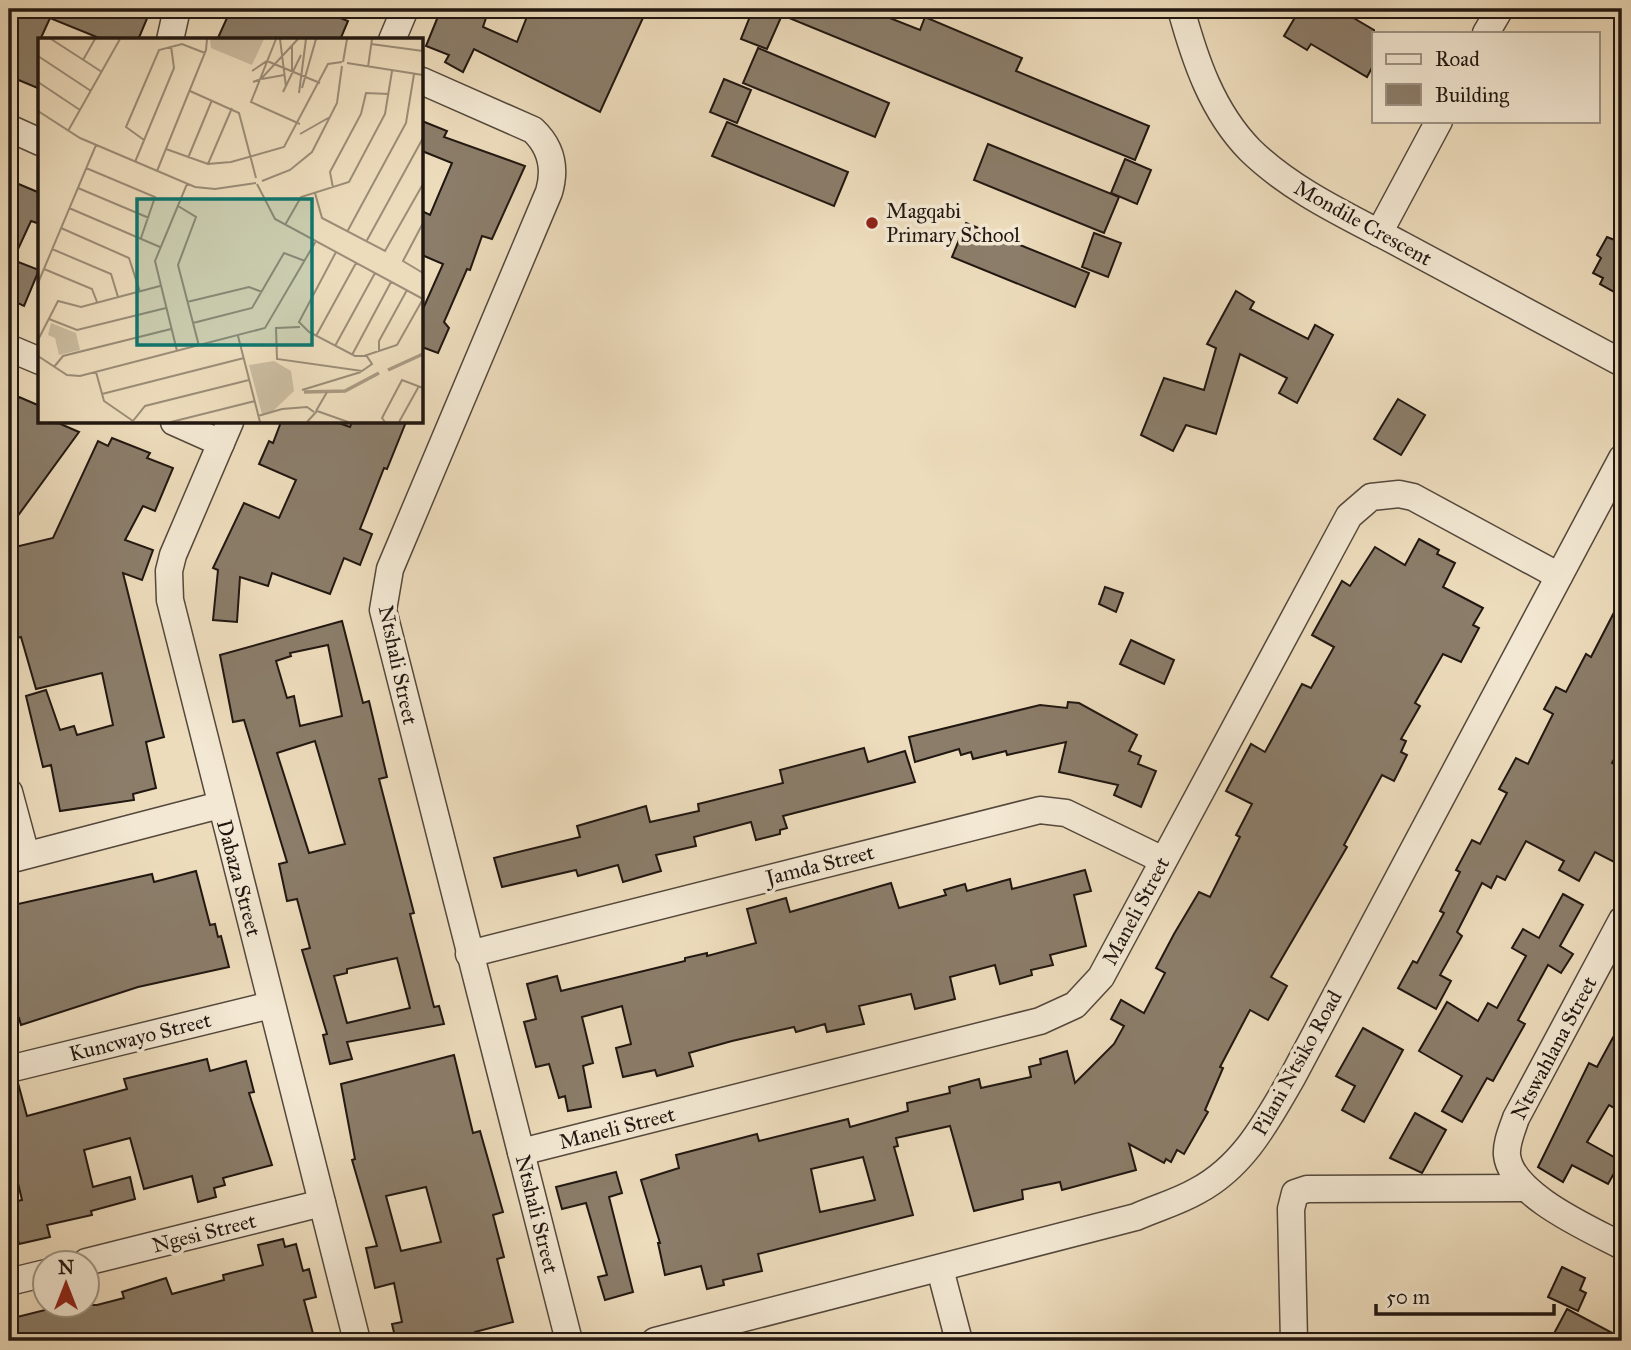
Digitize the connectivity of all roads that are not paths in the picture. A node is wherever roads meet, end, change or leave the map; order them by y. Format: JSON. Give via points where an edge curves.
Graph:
{"nodes":[{"id":1,"x":177,"y":9,"type":"edge"},
{"id":2,"x":405,"y":9,"type":"edge"},
{"id":3,"x":1181,"y":9,"type":"edge"},
{"id":4,"x":1500,"y":9,"type":"edge"},
{"id":5,"x":1487,"y":32,"type":"edge"},
{"id":6,"x":170,"y":38,"type":"edge"},
{"id":7,"x":393,"y":38,"type":"edge"},
{"id":8,"x":424,"y":82,"type":"edge"},
{"id":9,"x":1438,"y":122,"type":"edge"},
{"id":10,"x":9,"y":128,"type":"edge"},
{"id":11,"x":38,"y":141,"type":"edge"},
{"id":12,"x":1379,"y":233,"type":"junction"},
{"id":13,"x":9,"y":348,"type":"edge"},
{"id":14,"x":38,"y":357,"type":"edge"},
{"id":15,"x":1622,"y":363,"type":"edge"},
{"id":16,"x":184,"y":424,"type":"edge"},
{"id":17,"x":225,"y":432,"type":"edge"},
{"id":18,"x":1622,"y":458,"type":"edge"},
{"id":19,"x":1559,"y":576,"type":"junction"},
{"id":20,"x":9,"y":792,"type":"edge"},
{"id":21,"x":220,"y":805,"type":"junction"},
{"id":22,"x":17,"y":858,"type":"edge"},
{"id":23,"x":1163,"y":860,"type":"junction"},
{"id":24,"x":1622,"y":920,"type":"edge"},
{"id":25,"x":469,"y":954,"type":"junction"},
{"id":26,"x":271,"y":1005,"type":"junction"},
{"id":27,"x":9,"y":1069,"type":"edge"},
{"id":28,"x":521,"y":1152,"type":"junction"},
{"id":29,"x":1526,"y":1188,"type":"junction"},
{"id":30,"x":322,"y":1203,"type":"junction"},
{"id":31,"x":1622,"y":1246,"type":"edge"},
{"id":32,"x":102,"y":1258,"type":"edge"},
{"id":33,"x":940,"y":1269,"type":"junction"},
{"id":34,"x":32,"y":1276,"type":"edge"},
{"id":35,"x":9,"y":1282,"type":"edge"},
{"id":36,"x":357,"y":1341,"type":"edge"},
{"id":37,"x":569,"y":1341,"type":"edge"},
{"id":38,"x":655,"y":1341,"type":"edge"},
{"id":39,"x":959,"y":1341,"type":"edge"},
{"id":40,"x":1294,"y":1341,"type":"edge"}],
"edges":[{"from":1,"to":6,"type":"street"},
{"from":2,"to":7,"type":"street"},
{"from":3,"to":12,"type":"street","name":"Mondile Crescent","via":[[1201,74],[1218,108],[1250,149],[1287,181]]},
{"from":4,"to":5,"type":"street"},
{"from":8,"to":25,"type":"street","name":"Ntshali Street","via":[[533,130],[549,151],[553,178],[390,569],[383,597],[385,621]]},
{"from":9,"to":12,"type":"street"},
{"from":10,"to":11,"type":"street"},
{"from":12,"to":15,"type":"street","name":"Mondile Crescent"},
{"from":13,"to":14,"type":"street"},
{"from":16,"to":17,"type":"street"},
{"from":17,"to":21,"type":"street","name":"Dabaza Street","via":[[173,555],[168,587]]},
{"from":18,"to":19,"type":"street","name":"Pilani Ntsiko Road"},
{"from":19,"to":23,"type":"street","name":"Maneli Street","via":[[1413,497],[1385,495],[1360,505],[1349,516]]},
{"from":19,"to":33,"type":"street","name":"Pilani Ntsiko Road","via":[[1259,1136],[1228,1170],[1196,1192],[1136,1217]]},
{"from":20,"to":22,"type":"street"},
{"from":21,"to":22,"type":"street"},
{"from":21,"to":26,"type":"street","name":"Dabaza Street"},
{"from":23,"to":25,"type":"street","name":"Jamda Street","via":[[1066,813],[1040,810]]},
{"from":23,"to":28,"type":"street","name":"Maneli Street","via":[[1101,977],[1086,996],[1059,1013]]},
{"from":24,"to":29,"type":"street","name":"Ntswahlana Street","via":[[1516,1118],[1506,1153],[1509,1167]]},
{"from":25,"to":28,"type":"street","name":"Ntshali Street"},
{"from":26,"to":27,"type":"street","name":"Kuncwayo Street"},
{"from":26,"to":30,"type":"street","name":"Dabaza Street"},
{"from":28,"to":37,"type":"street","name":"Ntshali Street"},
{"from":29,"to":31,"type":"street","name":"Ntswahlana Street"},
{"from":29,"to":40,"type":"street","via":[[1307,1189],[1295,1193],[1291,1209]]},
{"from":30,"to":32,"type":"street","name":"Ngesi Street"},
{"from":30,"to":36,"type":"street","name":"Dabaza Street"},
{"from":33,"to":38,"type":"street","name":"Pilani Ntsiko Road"},
{"from":33,"to":39,"type":"street"},
{"from":34,"to":35,"type":"street"}]}
